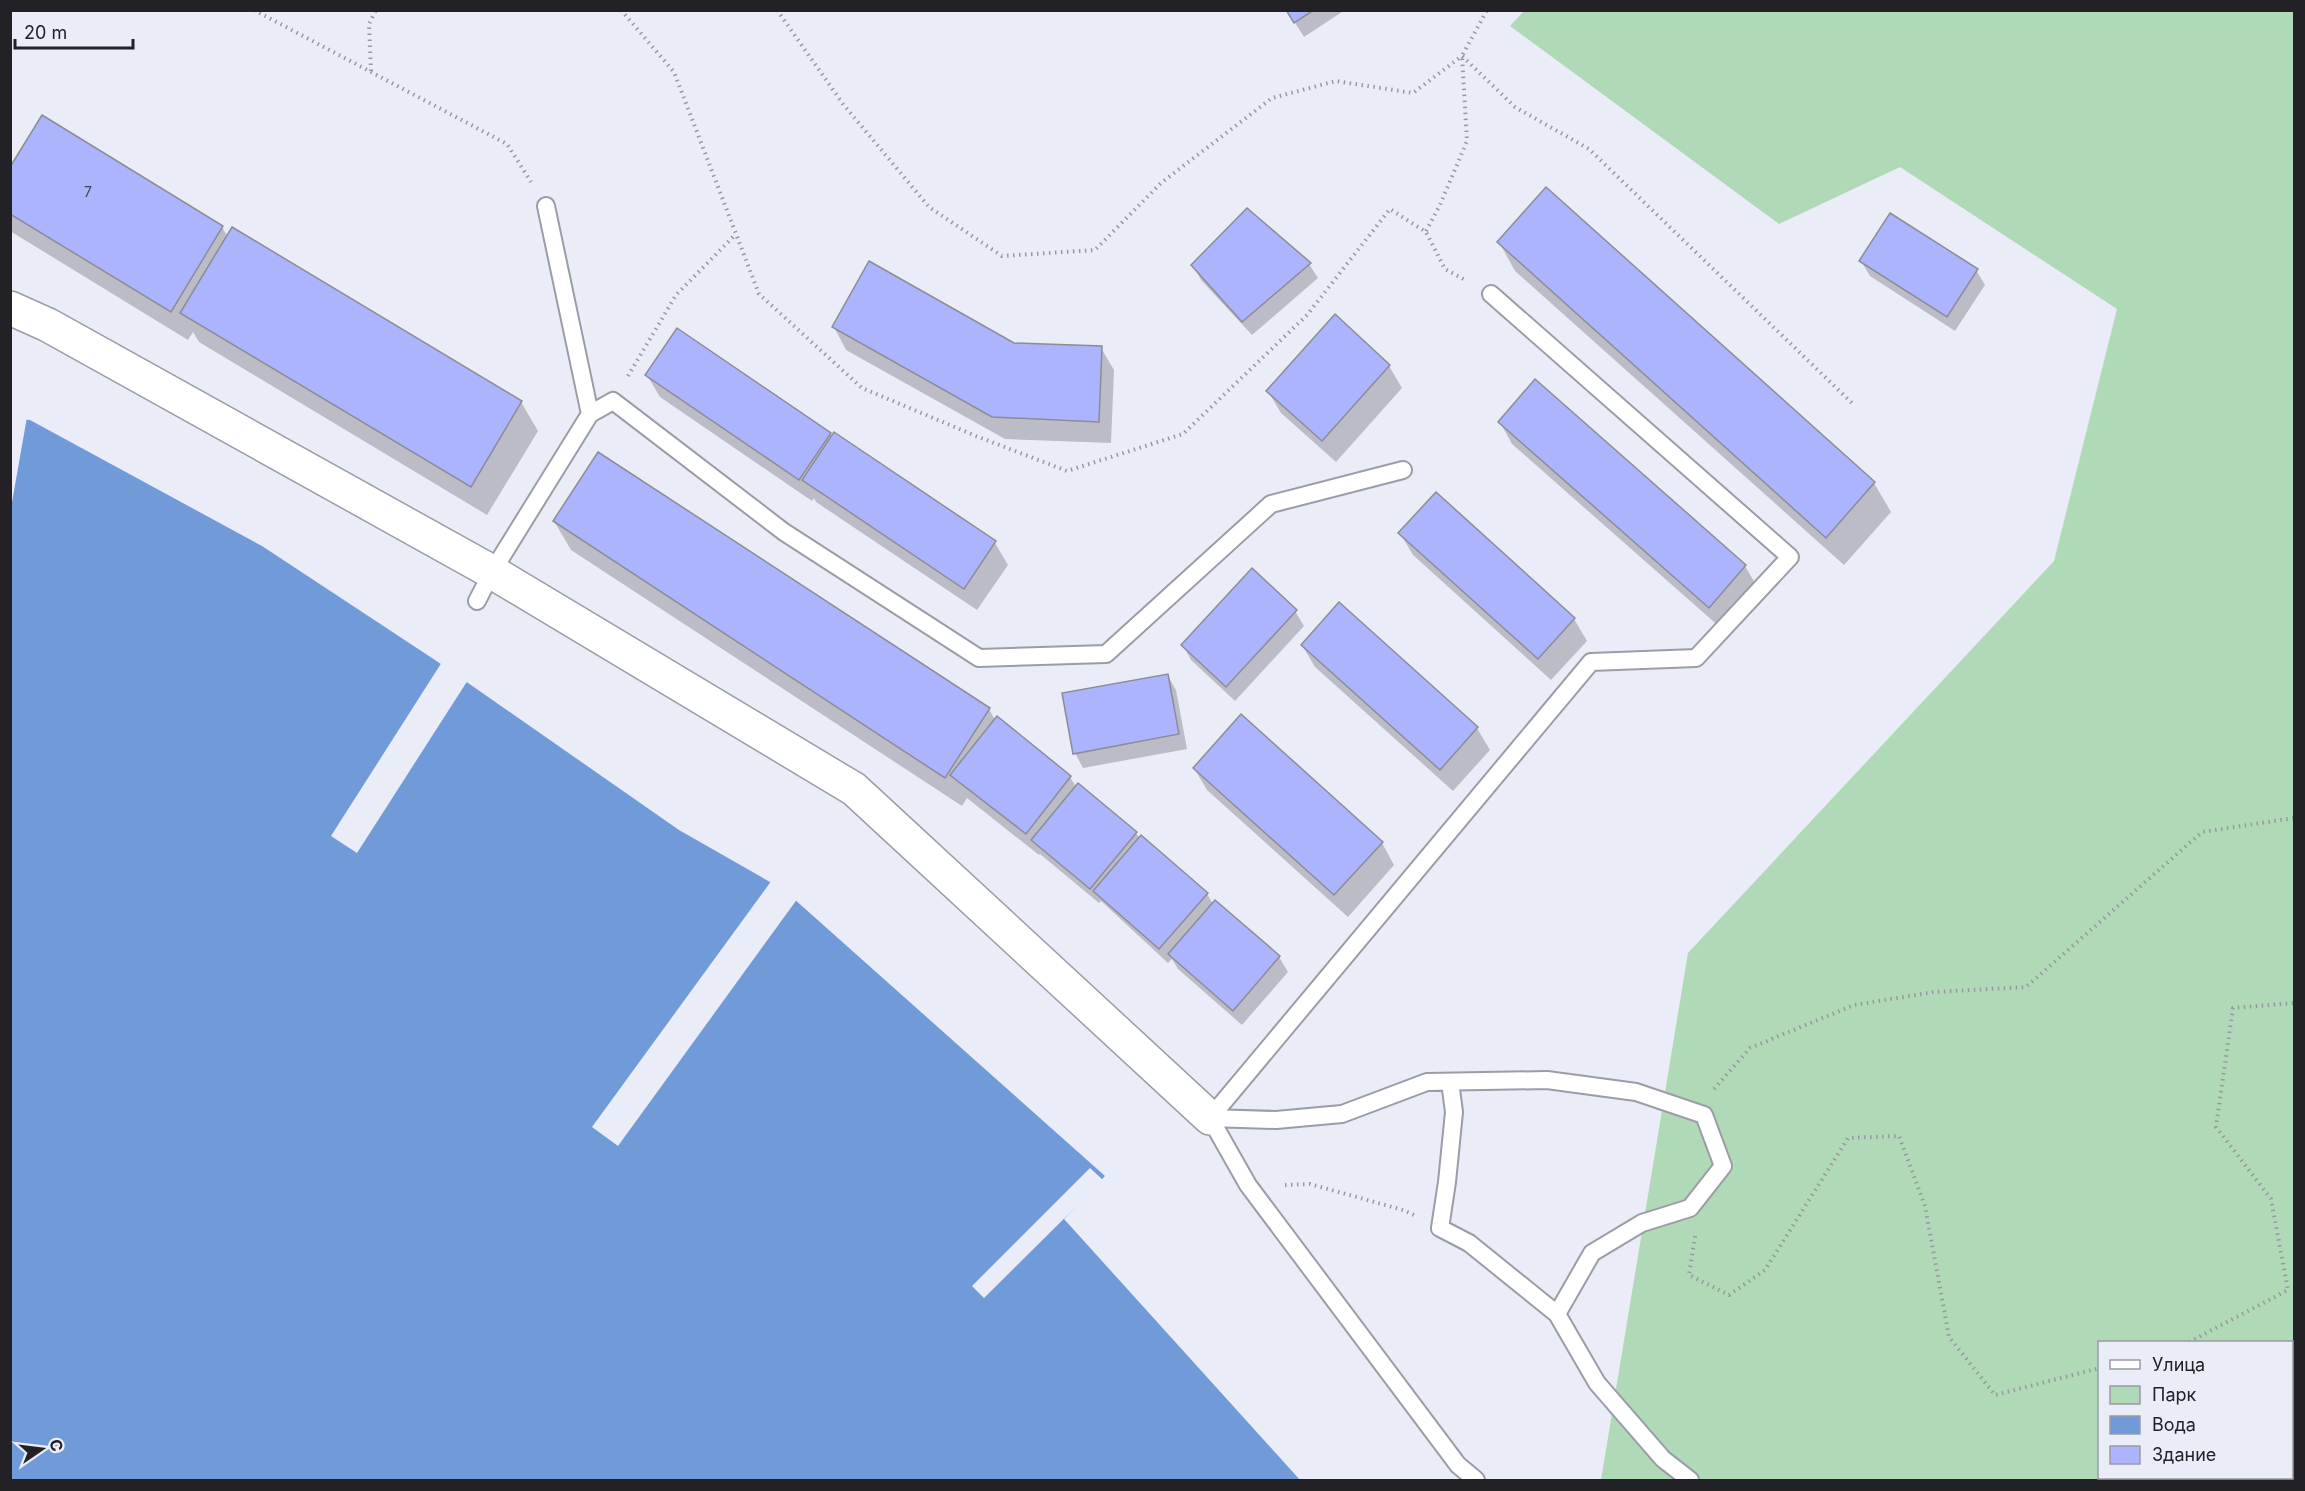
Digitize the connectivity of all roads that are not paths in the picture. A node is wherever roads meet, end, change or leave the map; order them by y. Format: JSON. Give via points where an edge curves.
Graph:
{"nodes":[{"id":1,"x":546,"y":206,"type":"road end"},
{"id":2,"x":1491,"y":294,"type":"road end"},
{"id":3,"x":10,"y":308,"type":"edge"},
{"id":4,"x":590,"y":414,"type":"junction"},
{"id":5,"x":1403,"y":470,"type":"dead end"},
{"id":6,"x":492,"y":572,"type":"junction"},
{"id":7,"x":477,"y":601,"type":"dead end"},
{"id":8,"x":1450,"y":1082,"type":"junction"},
{"id":9,"x":1210,"y":1118,"type":"junction"},
{"id":10,"x":1557,"y":1314,"type":"junction"},
{"id":11,"x":1476,"y":1480,"type":"edge"},
{"id":12,"x":1690,"y":1480,"type":"edge"}],
"edges":[{"from":1,"to":4,"type":"lane"},
{"from":2,"to":9,"type":"lane","via":[[1790,557],[1696,658],[1591,662]]},
{"from":3,"to":6,"type":"street","via":[[48,325]]},
{"from":4,"to":5,"type":"lane","via":[[613,401],[784,532],[980,658],[1106,654],[1271,504]]},
{"from":4,"to":6,"type":"lane"},
{"from":6,"to":7,"type":"lane"},
{"from":6,"to":9,"type":"street","via":[[854,789]]},
{"from":8,"to":9,"type":"lane","via":[[1427,1082],[1342,1114],[1276,1120]]},
{"from":8,"to":10,"type":"lane","via":[[1454,1112],[1440,1228],[1469,1243]]},
{"from":8,"to":10,"type":"lane","via":[[1547,1080],[1636,1092],[1704,1115],[1723,1166],[1690,1208],[1642,1223],[1592,1253]]},
{"from":9,"to":11,"type":"lane","via":[[1248,1185],[1458,1465]]},
{"from":10,"to":12,"type":"lane","via":[[1597,1383],[1663,1459]]}]}
